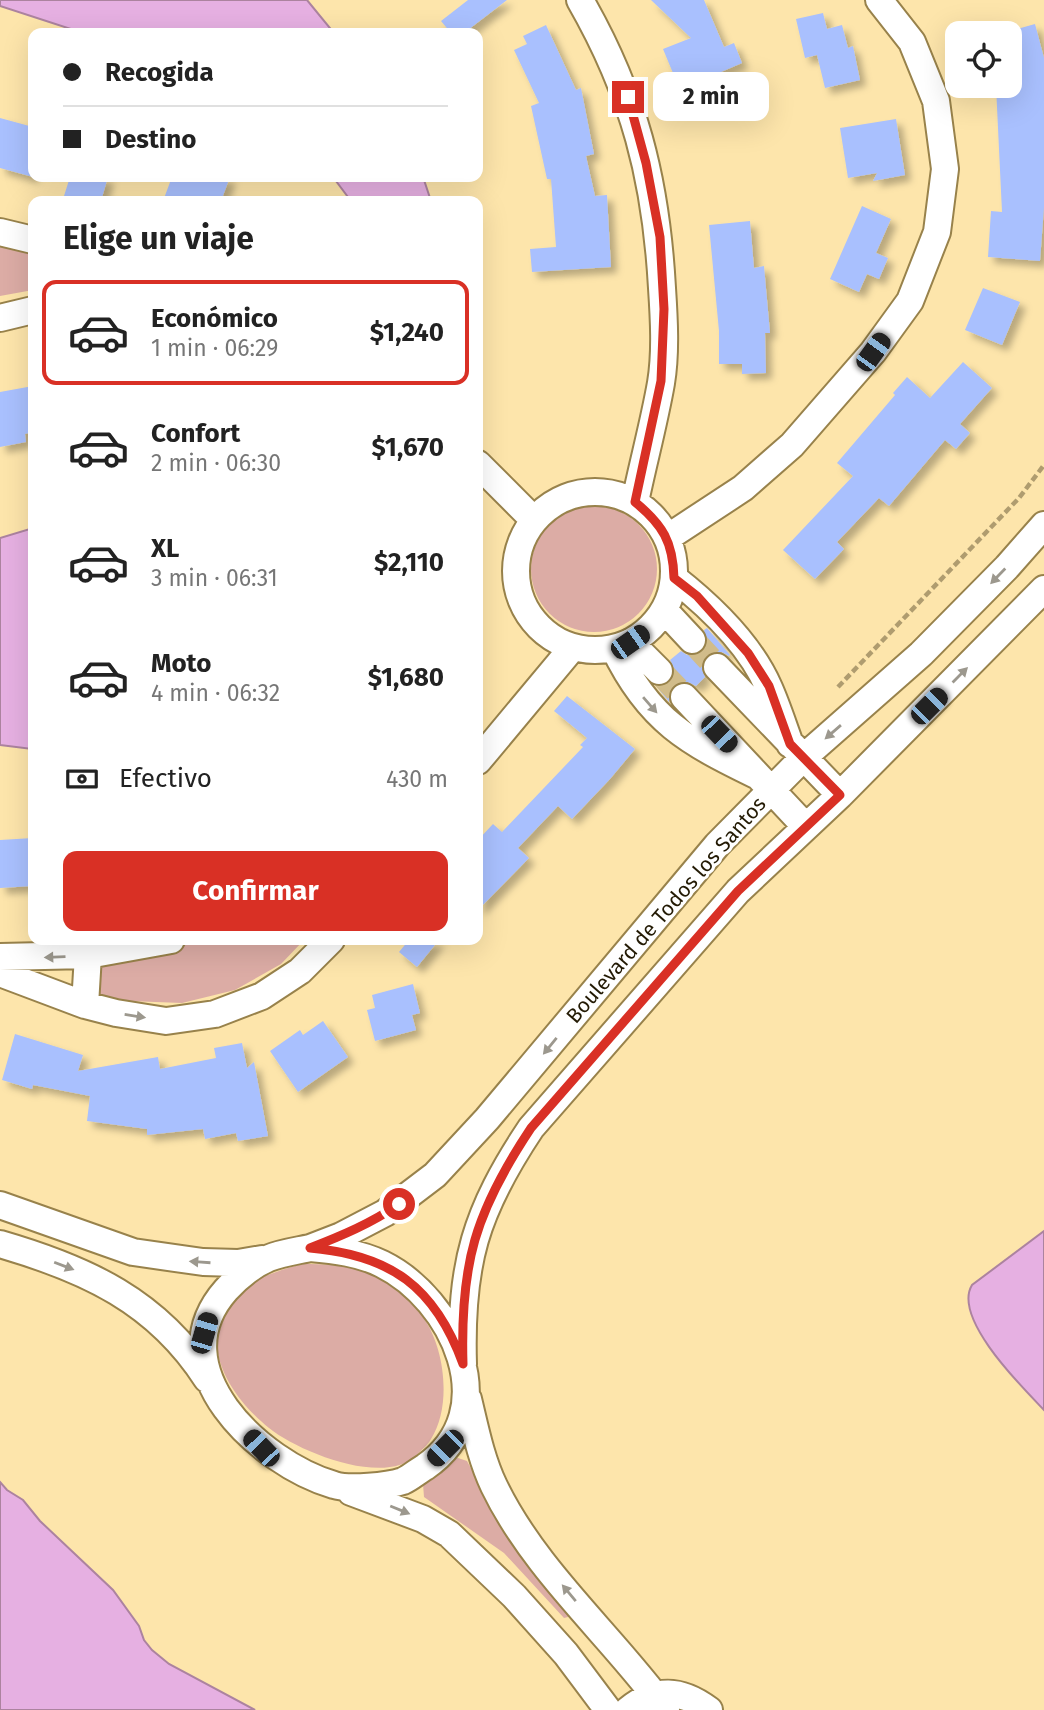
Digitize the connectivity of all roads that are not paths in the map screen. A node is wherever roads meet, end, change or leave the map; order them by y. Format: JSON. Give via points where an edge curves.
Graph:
{"nodes":[{"id":1,"x":580,"y":0,"type":"edge"},
{"id":2,"x":879,"y":0,"type":"edge"},
{"id":3,"x":0,"y":232,"type":"edge"},
{"id":4,"x":28,"y":239,"type":"edge"},
{"id":5,"x":28,"y":311,"type":"edge"},
{"id":6,"x":0,"y":318,"type":"edge"},
{"id":7,"x":483,"y":469,"type":"edge"},
{"id":8,"x":635,"y":502,"type":"junction"},
{"id":9,"x":534,"y":520,"type":"junction"},
{"id":10,"x":1044,"y":525,"type":"edge"},
{"id":11,"x":667,"y":538,"type":"junction"},
{"id":12,"x":674,"y":578,"type":"junction"},
{"id":13,"x":1044,"y":589,"type":"edge"},
{"id":14,"x":664,"y":610,"type":"junction"},
{"id":15,"x":692,"y":640,"type":"tunnel mouth"},
{"id":16,"x":622,"y":645,"type":"junction"},
{"id":17,"x":573,"y":647,"type":"junction"},
{"id":18,"x":717,"y":667,"type":"tunnel mouth"},
{"id":19,"x":659,"y":671,"type":"tunnel mouth"},
{"id":20,"x":743,"y":694,"type":"junction"},
{"id":21,"x":684,"y":697,"type":"tunnel mouth"},
{"id":22,"x":710,"y":725,"type":"junction"},
{"id":23,"x":797,"y":750,"type":"junction"},
{"id":24,"x":483,"y":755,"type":"edge"},
{"id":25,"x":764,"y":783,"type":"junction"},
{"id":26,"x":840,"y":795,"type":"junction"},
{"id":27,"x":806,"y":827,"type":"junction"},
{"id":28,"x":145,"y":945,"type":"edge"},
{"id":29,"x":326,"y":945,"type":"edge"},
{"id":30,"x":88,"y":956,"type":"junction"},
{"id":31,"x":0,"y":957,"type":"edge"},
{"id":32,"x":0,"y":973,"type":"edge"},
{"id":33,"x":85,"y":1005,"type":"junction"},
{"id":34,"x":0,"y":1205,"type":"edge"},
{"id":35,"x":0,"y":1244,"type":"edge"},
{"id":36,"x":310,"y":1248,"type":"junction"},
{"id":37,"x":268,"y":1259,"type":"junction"},
{"id":38,"x":463,"y":1364,"type":"junction"},
{"id":39,"x":214,"y":1391,"type":"junction"},
{"id":40,"x":468,"y":1397,"type":"junction"},
{"id":41,"x":336,"y":1486,"type":"junction"},
{"id":42,"x":597,"y":1627,"type":"junction"},
{"id":43,"x":566,"y":1654,"type":"junction"},
{"id":44,"x":660,"y":1702,"type":"edge"},
{"id":45,"x":608,"y":1710,"type":"edge"},
{"id":46,"x":628,"y":1710,"type":"edge"},
{"id":47,"x":709,"y":1710,"type":"edge"}],
"edges":[{"from":1,"to":8,"type":"street","via":[[628,97],[660,237],[661,381]]},
{"from":2,"to":11,"type":"street","via":[[912,42],[936,101],[945,169],[937,232],[910,301],[873,352],[792,445],[743,488]]},
{"from":3,"to":4,"type":"street"},
{"from":5,"to":6,"type":"street"},
{"from":7,"to":9,"type":"street"},
{"from":8,"to":9,"type":"street","via":[[592,491],[570,495]]},
{"from":8,"to":11,"type":"street","via":[[654,517]]},
{"from":9,"to":17,"type":"street","via":[[520,542],[515,568],[518,594],[530,617],[549,636]]},
{"from":10,"to":23,"type":"street","name":"Boulevard de Todos los Santos","one_way":true,"via":[[921,654]]},
{"from":11,"to":12,"type":"street"},
{"from":12,"to":14,"type":"street"},
{"from":12,"to":23,"type":"street","via":[[697,596],[748,653],[769,686]]},
{"from":26,"to":13,"type":"street","name":"Boulevard de Todos los Santos","one_way":true},
{"from":14,"to":15,"type":"street"},
{"from":14,"to":16,"type":"street","via":[[649,628]]},
{"from":16,"to":17,"type":"street","via":[[593,650]]},
{"from":16,"to":19,"type":"street"},
{"from":16,"to":25,"type":"street","one_way":true,"via":[[624,668],[643,697],[683,737]]},
{"from":17,"to":24,"type":"street"},
{"from":18,"to":20,"type":"street"},
{"from":20,"to":22,"type":"street"},
{"from":20,"to":23,"type":"street"},
{"from":21,"to":22,"type":"street"},
{"from":22,"to":25,"type":"street"},
{"from":23,"to":25,"type":"street","name":"Boulevard de Todos los Santos"},
{"from":23,"to":26,"type":"street"},
{"from":25,"to":27,"type":"street"},
{"from":25,"to":36,"type":"street","name":"Boulevard de Todos los Santos","one_way":true,"via":[[717,845],[435,1175],[385,1213]]},
{"from":26,"to":27,"type":"street","name":"Boulevard de Todos los Santos"},
{"from":27,"to":38,"type":"street","name":"Boulevard de Todos los Santos","via":[[738,891],[531,1128],[508,1163],[478,1226],[467,1266]]},
{"from":28,"to":30,"type":"street"},
{"from":33,"to":29,"type":"street","one_way":true,"via":[[166,1021],[215,1014],[262,996],[300,971]]},
{"from":30,"to":31,"type":"street","one_way":true},
{"from":30,"to":33,"type":"street"},
{"from":32,"to":33,"type":"street"},
{"from":37,"to":34,"type":"street","one_way":true,"via":[[203,1262],[133,1252]]},
{"from":35,"to":39,"type":"street","one_way":true,"via":[[75,1270],[132,1300],[193,1357]]},
{"from":36,"to":37,"type":"street"},
{"from":36,"to":38,"type":"street","via":[[381,1263],[412,1284],[439,1312]]},
{"from":37,"to":39,"type":"street","via":[[237,1277],[209,1316],[204,1333],[205,1363]]},
{"from":38,"to":40,"type":"street"},
{"from":39,"to":41,"type":"street","via":[[261,1448]]},
{"from":40,"to":41,"type":"street","via":[[445,1448],[404,1481]]},
{"from":42,"to":40,"type":"street","one_way":true,"via":[[513,1520],[492,1482]]},
{"from":41,"to":43,"type":"street","one_way":true,"via":[[423,1519],[449,1534]]},
{"from":42,"to":43,"type":"street"},
{"from":42,"to":44,"type":"street"},
{"from":43,"to":45,"type":"street"},
{"from":44,"to":46,"type":"street"},
{"from":44,"to":47,"type":"street","via":[[675,1693],[693,1698]]}]}
